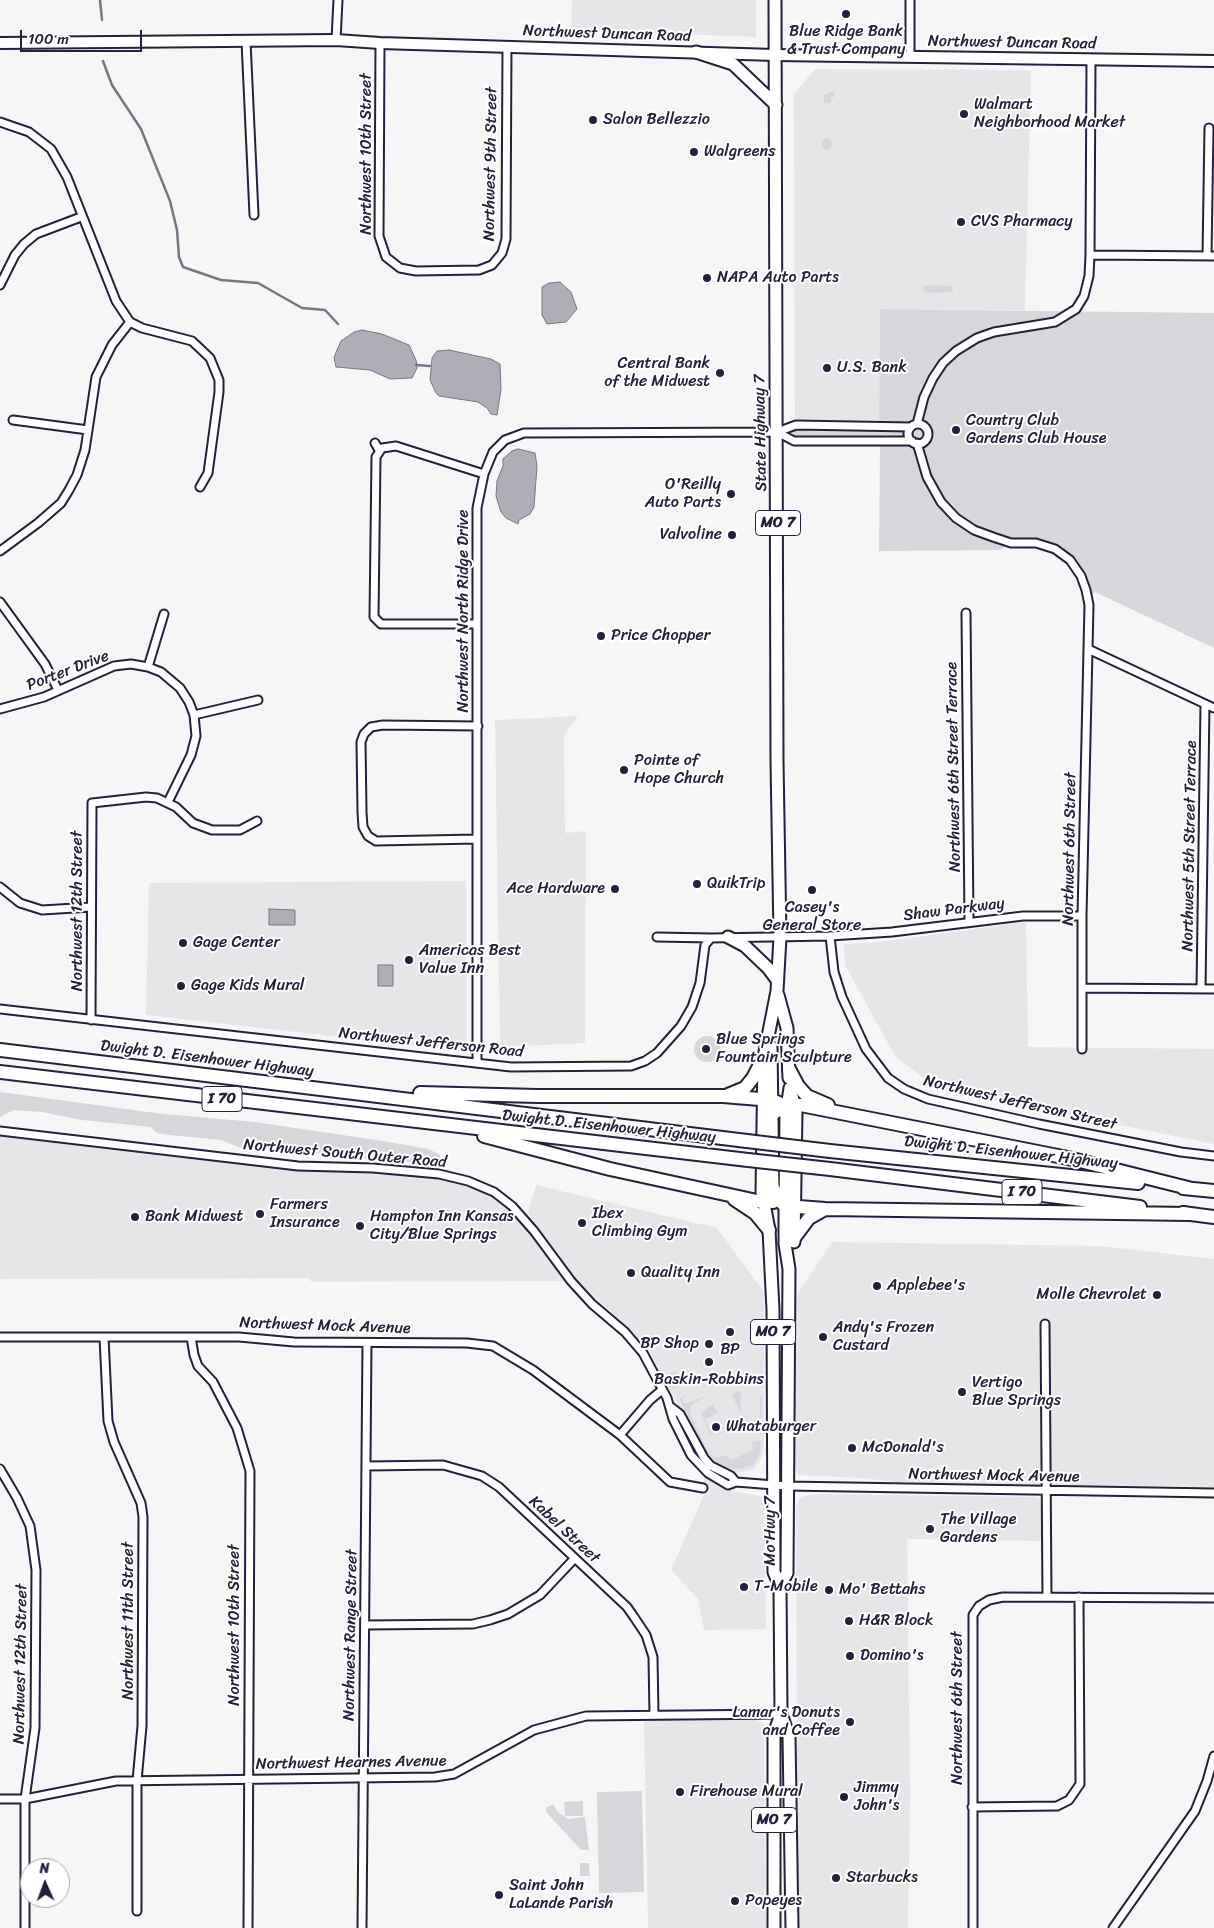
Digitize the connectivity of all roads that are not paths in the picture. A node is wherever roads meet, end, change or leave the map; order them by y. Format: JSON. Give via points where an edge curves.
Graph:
{"nodes":[{"id":1,"x":338,"y":0,"type":"edge"},
{"id":2,"x":775,"y":0,"type":"edge"},
{"id":3,"x":910,"y":0,"type":"edge"},
{"id":4,"x":336,"y":40,"type":"junction"},
{"id":5,"x":246,"y":41,"type":"junction"},
{"id":6,"x":0,"y":43,"type":"edge"},
{"id":7,"x":380,"y":43,"type":"junction"},
{"id":8,"x":507,"y":46,"type":"junction"},
{"id":9,"x":696,"y":52,"type":"junction"},
{"id":10,"x":775,"y":55,"type":"junction"},
{"id":11,"x":910,"y":56,"type":"junction"},
{"id":12,"x":1091,"y":60,"type":"junction"},
{"id":13,"x":1214,"y":61,"type":"edge"},
{"id":14,"x":776,"y":105,"type":"junction"},
{"id":15,"x":0,"y":122,"type":"edge"},
{"id":16,"x":1209,"y":128,"type":"dead end"},
{"id":17,"x":254,"y":215,"type":"dead end"},
{"id":18,"x":81,"y":217,"type":"junction"},
{"id":19,"x":1090,"y":255,"type":"junction"},
{"id":20,"x":1210,"y":256,"type":"edge"},
{"id":21,"x":479,"y":270,"type":"joint"},
{"id":22,"x":0,"y":285,"type":"edge"},
{"id":23,"x":130,"y":322,"type":"junction"},
{"id":24,"x":13,"y":420,"type":"dead end"},
{"id":25,"x":914,"y":425,"type":"junction"},
{"id":26,"x":88,"y":430,"type":"junction"},
{"id":27,"x":777,"y":432,"type":"junction"},
{"id":28,"x":914,"y":442,"type":"junction"},
{"id":29,"x":375,"y":443,"type":"dead end"},
{"id":30,"x":379,"y":450,"type":"junction"},
{"id":31,"x":484,"y":474,"type":"junction"},
{"id":32,"x":200,"y":487,"type":"dead end"},
{"id":33,"x":0,"y":551,"type":"edge"},
{"id":34,"x":0,"y":602,"type":"edge"},
{"id":35,"x":966,"y":612,"type":"dead end"},
{"id":36,"x":164,"y":614,"type":"dead end"},
{"id":37,"x":476,"y":624,"type":"junction"},
{"id":38,"x":1088,"y":649,"type":"junction"},
{"id":39,"x":148,"y":667,"type":"junction"},
{"id":40,"x":58,"y":690,"type":"junction"},
{"id":41,"x":258,"y":700,"type":"dead end"},
{"id":42,"x":1206,"y":704,"type":"junction"},
{"id":43,"x":1214,"y":708,"type":"edge"},
{"id":44,"x":0,"y":709,"type":"edge"},
{"id":45,"x":194,"y":716,"type":"junction"},
{"id":46,"x":478,"y":726,"type":"junction"},
{"id":47,"x":168,"y":802,"type":"junction"},
{"id":48,"x":257,"y":821,"type":"dead end"},
{"id":49,"x":476,"y":839,"type":"junction"},
{"id":50,"x":0,"y":887,"type":"edge"},
{"id":51,"x":91,"y":907,"type":"junction"},
{"id":52,"x":1082,"y":916,"type":"junction"},
{"id":53,"x":969,"y":921,"type":"junction"},
{"id":54,"x":830,"y":936,"type":"junction"},
{"id":55,"x":728,"y":937,"type":"junction"},
{"id":56,"x":780,"y":937,"type":"junction"},
{"id":57,"x":657,"y":938,"type":"dead end"},
{"id":58,"x":711,"y":938,"type":"junction"},
{"id":59,"x":777,"y":985,"type":"junction"},
{"id":60,"x":1083,"y":988,"type":"junction"},
{"id":61,"x":1202,"y":989,"type":"junction"},
{"id":62,"x":1214,"y":990,"type":"edge"},
{"id":63,"x":0,"y":1009,"type":"edge"},
{"id":64,"x":91,"y":1020,"type":"junction"},
{"id":65,"x":771,"y":1029,"type":"junction"},
{"id":66,"x":1082,"y":1049,"type":"dead end"},
{"id":67,"x":0,"y":1050,"type":"edge"},
{"id":68,"x":764,"y":1057,"type":"junction"},
{"id":69,"x":477,"y":1062,"type":"junction"},
{"id":70,"x":789,"y":1068,"type":"junction"},
{"id":71,"x":0,"y":1072,"type":"edge"},
{"id":72,"x":346,"y":1091,"type":"junction"},
{"id":73,"x":723,"y":1096,"type":"junction"},
{"id":74,"x":779,"y":1106,"type":"junction"},
{"id":75,"x":832,"y":1112,"type":"junction"},
{"id":76,"x":443,"y":1125,"type":"junction"},
{"id":77,"x":0,"y":1131,"type":"edge"},
{"id":78,"x":1214,"y":1156,"type":"edge"},
{"id":79,"x":772,"y":1186,"type":"joint"},
{"id":80,"x":1192,"y":1189,"type":"junction"},
{"id":81,"x":1214,"y":1191,"type":"edge"},
{"id":82,"x":726,"y":1194,"type":"junction"},
{"id":83,"x":780,"y":1202,"type":"junction"},
{"id":84,"x":825,"y":1209,"type":"junction"},
{"id":85,"x":1190,"y":1214,"type":"junction"},
{"id":86,"x":1214,"y":1217,"type":"edge"},
{"id":87,"x":769,"y":1230,"type":"junction"},
{"id":88,"x":794,"y":1238,"type":"junction"},
{"id":89,"x":789,"y":1269,"type":"junction"},
{"id":90,"x":1045,"y":1324,"type":"dead end"},
{"id":91,"x":0,"y":1337,"type":"edge"},
{"id":92,"x":104,"y":1337,"type":"junction"},
{"id":93,"x":191,"y":1337,"type":"junction"},
{"id":94,"x":367,"y":1343,"type":"junction"},
{"id":95,"x":662,"y":1390,"type":"junction"},
{"id":96,"x":620,"y":1435,"type":"junction"},
{"id":97,"x":367,"y":1466,"type":"junction"},
{"id":98,"x":0,"y":1469,"type":"edge"},
{"id":99,"x":774,"y":1486,"type":"junction"},
{"id":100,"x":787,"y":1486,"type":"junction"},
{"id":101,"x":703,"y":1488,"type":"dead end"},
{"id":102,"x":1047,"y":1490,"type":"junction"},
{"id":103,"x":1214,"y":1493,"type":"edge"},
{"id":104,"x":574,"y":1559,"type":"junction"},
{"id":105,"x":780,"y":1586,"type":"junction"},
{"id":106,"x":1047,"y":1597,"type":"junction"},
{"id":107,"x":1079,"y":1598,"type":"junction"},
{"id":108,"x":1214,"y":1598,"type":"edge"},
{"id":109,"x":366,"y":1625,"type":"junction"},
{"id":110,"x":781,"y":1714,"type":"junction"},
{"id":111,"x":654,"y":1715,"type":"junction"},
{"id":112,"x":1214,"y":1756,"type":"edge"},
{"id":113,"x":363,"y":1778,"type":"junction"},
{"id":114,"x":248,"y":1779,"type":"junction"},
{"id":115,"x":137,"y":1781,"type":"junction"},
{"id":116,"x":0,"y":1799,"type":"edge"},
{"id":117,"x":25,"y":1799,"type":"junction"},
{"id":118,"x":972,"y":1807,"type":"junction"},
{"id":119,"x":137,"y":1911,"type":"dead end"},
{"id":120,"x":25,"y":1928,"type":"edge"},
{"id":121,"x":248,"y":1928,"type":"edge"},
{"id":122,"x":362,"y":1928,"type":"edge"},
{"id":123,"x":774,"y":1928,"type":"edge"},
{"id":124,"x":792,"y":1928,"type":"edge"},
{"id":125,"x":973,"y":1928,"type":"edge"},
{"id":126,"x":1113,"y":1928,"type":"edge"}],
"edges":[{"from":1,"to":4,"type":"street"},
{"from":2,"to":10,"type":"main road","number":"MO 7"},
{"from":3,"to":11,"type":"street"},
{"from":4,"to":5,"type":"street","name":"Northwest Duncan Road"},
{"from":4,"to":7,"type":"street","name":"Northwest Duncan Road"},
{"from":5,"to":6,"type":"street","name":"Northwest Duncan Road"},
{"from":5,"to":17,"type":"street"},
{"from":7,"to":8,"type":"street","name":"Northwest Duncan Road"},
{"from":7,"to":21,"type":"street","name":"Northwest 10th Street","via":[[379,236],[386,257],[400,268],[416,272]]},
{"from":8,"to":9,"type":"street","name":"Northwest Duncan Road"},
{"from":8,"to":21,"type":"street","name":"Northwest 9th Street","via":[[506,239],[502,253],[492,265]]},
{"from":9,"to":10,"type":"street","name":"Northwest Duncan Road"},
{"from":9,"to":14,"type":"main road","via":[[733,64]]},
{"from":10,"to":11,"type":"street","name":"Northwest Duncan Road"},
{"from":10,"to":14,"type":"main road","name":"State Highway 7","number":"MO 7"},
{"from":11,"to":12,"type":"street","name":"Northwest Duncan Road"},
{"from":12,"to":13,"type":"street","name":"Northwest Duncan Road"},
{"from":12,"to":19,"type":"street"},
{"from":14,"to":27,"type":"main road","name":"State Highway 7","number":"MO 7"},
{"from":15,"to":18,"type":"street","via":[[29,132],[51,149],[67,177]]},
{"from":16,"to":20,"type":"street"},
{"from":18,"to":22,"type":"street","via":[[36,234],[24,244],[14,255]]},
{"from":18,"to":23,"type":"street","via":[[116,301]]},
{"from":19,"to":20,"type":"street"},
{"from":19,"to":25,"type":"street","via":[[1084,296],[1076,310],[1054,322],[994,332],[956,351],[933,378]]},
{"from":23,"to":26,"type":"street","via":[[112,345],[96,377]]},
{"from":23,"to":32,"type":"street","via":[[192,341],[216,368],[220,392],[208,473]]},
{"from":24,"to":26,"type":"street"},
{"from":25,"to":27,"type":"street","via":[[796,425]]},
{"from":25,"to":28,"type":"street","via":[[908,432]]},
{"from":25,"to":28,"type":"street","via":[[926,428],[931,434],[923,442]]},
{"from":26,"to":33,"type":"street","via":[[77,475],[61,503]]},
{"from":27,"to":28,"type":"street","via":[[794,441]]},
{"from":27,"to":31,"type":"street","name":"Northwest North Ridge Drive","via":[[524,433],[498,445]]},
{"from":27,"to":56,"type":"main road","name":"State Highway 7","number":"MO 7"},
{"from":28,"to":38,"type":"street","name":"Northwest 6th Street","via":[[927,477],[941,502],[956,518],[993,538],[1036,543],[1056,549],[1070,560],[1081,576],[1089,605]]},
{"from":29,"to":30,"type":"street"},
{"from":30,"to":31,"type":"street","via":[[396,446]]},
{"from":30,"to":37,"type":"street","via":[[375,477],[375,624]]},
{"from":31,"to":37,"type":"street","name":"Northwest North Ridge Drive","via":[[477,508]]},
{"from":34,"to":40,"type":"street","via":[[45,664]]},
{"from":35,"to":53,"type":"street","name":"Northwest 6th Street Terrace"},
{"from":36,"to":39,"type":"street"},
{"from":37,"to":46,"type":"street","name":"Northwest North Ridge Drive"},
{"from":38,"to":42,"type":"street"},
{"from":38,"to":52,"type":"street","name":"Northwest 6th Street"},
{"from":39,"to":40,"type":"street","name":"Porter Drive","via":[[114,666]]},
{"from":39,"to":45,"type":"street","name":"Porter Drive","via":[[161,672],[180,688]]},
{"from":40,"to":44,"type":"street","name":"Porter Drive"},
{"from":41,"to":45,"type":"street"},
{"from":42,"to":43,"type":"street"},
{"from":42,"to":61,"type":"street","name":"Northwest 5th Street Terrace"},
{"from":45,"to":47,"type":"street","name":"Porter Drive","via":[[196,736],[193,750]]},
{"from":46,"to":49,"type":"street","name":"Northwest North Ridge Drive"},
{"from":46,"to":49,"type":"street","via":[[371,727],[362,742],[362,820],[368,836],[376,840]]},
{"from":47,"to":48,"type":"street","via":[[193,823],[212,830],[240,830]]},
{"from":47,"to":51,"type":"street","name":"Northwest 12th Street","via":[[146,797],[92,803]]},
{"from":49,"to":69,"type":"street","name":"Northwest North Ridge Drive"},
{"from":50,"to":51,"type":"street","via":[[20,903],[42,910]]},
{"from":51,"to":64,"type":"street","name":"Northwest 12th Street"},
{"from":52,"to":53,"type":"street","name":"Shaw Parkway","via":[[1023,916]]},
{"from":52,"to":60,"type":"street","name":"Northwest 6th Street"},
{"from":53,"to":54,"type":"street","name":"Shaw Parkway","via":[[892,932]]},
{"from":54,"to":56,"type":"street","name":"Shaw Parkway"},
{"from":54,"to":78,"type":"street","name":"Northwest Jefferson Street","via":[[834,972],[866,1049],[888,1078],[904,1089],[928,1099],[1030,1122]]},
{"from":55,"to":56,"type":"street"},
{"from":55,"to":58,"type":"street"},
{"from":55,"to":59,"type":"main road","via":[[745,946],[768,968]]},
{"from":56,"to":59,"type":"main road","name":"State Highway 7","number":"MO 7"},
{"from":57,"to":58,"type":"street"},
{"from":58,"to":69,"type":"street","name":"Northwest Jefferson Road","via":[[705,945],[700,983],[692,1007],[671,1039],[645,1061],[612,1067],[511,1067]]},
{"from":59,"to":65,"type":"main road","number":"MO 7"},
{"from":59,"to":70,"type":"main road","number":"MO 7","via":[[787,1028]]},
{"from":60,"to":61,"type":"street"},
{"from":60,"to":66,"type":"street","name":"Northwest 6th Street"},
{"from":61,"to":62,"type":"street"},
{"from":63,"to":64,"type":"street","name":"Northwest Jefferson Road"},
{"from":64,"to":69,"type":"street","name":"Northwest Jefferson Road"},
{"from":65,"to":68,"type":"main road","number":"MO 7"},
{"from":65,"to":74,"type":"main road","number":"MO 7"},
{"from":67,"to":72,"type":"highway","name":"Dwight D. Eisenhower Highway","number":"I 70"},
{"from":68,"to":73,"type":"highway","via":[[754,1078],[744,1088]]},
{"from":68,"to":74,"type":"main road","number":"MO 7"},
{"from":70,"to":74,"type":"main road","number":"MO 7","via":[[790,1088]]},
{"from":70,"to":75,"type":"highway","via":[[807,1096],[830,1106]]},
{"from":71,"to":76,"type":"highway","name":"Dwight D. Eisenhower Highway","number":"I 70"},
{"from":72,"to":73,"type":"highway"},
{"from":72,"to":80,"type":"highway","name":"Dwight D. Eisenhower Highway","number":"I 70","bridge":true,"via":[[830,1151]]},
{"from":73,"to":74,"type":"highway"},
{"from":74,"to":75,"type":"highway"},
{"from":74,"to":79,"type":"main road","number":"MO 7"},
{"from":74,"to":83,"type":"main road","number":"MO 7"},
{"from":74,"to":83,"type":"main road","number":"MO 7"},
{"from":75,"to":80,"type":"highway","via":[[1068,1158]]},
{"from":76,"to":82,"type":"highway","via":[[610,1169]]},
{"from":76,"to":85,"type":"highway","name":"Dwight D. Eisenhower Highway","number":"I 70","bridge":true},
{"from":77,"to":95,"type":"street","name":"Northwest South Outer Road","via":[[298,1166],[431,1173],[468,1181],[494,1192],[512,1206],[574,1285],[633,1340],[647,1359]]},
{"from":79,"to":83,"type":"highway"},
{"from":80,"to":81,"type":"highway","name":"Dwight D. Eisenhower Highway","number":"I 70"},
{"from":82,"to":83,"type":"highway"},
{"from":82,"to":87,"type":"highway","via":[[755,1213]]},
{"from":83,"to":84,"type":"highway"},
{"from":83,"to":87,"type":"main road","number":"MO 7"},
{"from":83,"to":88,"type":"main road","number":"MO 7"},
{"from":83,"to":89,"type":"main road","name":"Mo Hwy 7","number":"MO 7"},
{"from":84,"to":85,"type":"highway"},
{"from":84,"to":88,"type":"highway","via":[[809,1218]]},
{"from":85,"to":86,"type":"highway","name":"Dwight D. Eisenhower Highway","number":"I 70"},
{"from":87,"to":99,"type":"main road","name":"Mo Hwy 7","number":"MO 7"},
{"from":88,"to":89,"type":"main road","number":"MO 7"},
{"from":89,"to":100,"type":"main road","name":"Mo Hwy 7","number":"MO 7"},
{"from":90,"to":102,"type":"street"},
{"from":91,"to":92,"type":"street","name":"Northwest Mock Avenue"},
{"from":92,"to":93,"type":"street","name":"Northwest Mock Avenue"},
{"from":92,"to":115,"type":"street","name":"Northwest 11th Street","via":[[108,1421],[141,1503],[142,1726]]},
{"from":93,"to":94,"type":"street","name":"Northwest Mock Avenue"},
{"from":93,"to":114,"type":"street","name":"Northwest 10th Street","via":[[198,1366],[212,1382],[237,1428],[250,1470]]},
{"from":94,"to":96,"type":"street","name":"Northwest Mock Avenue","via":[[493,1346],[533,1370]]},
{"from":94,"to":97,"type":"street","name":"Northwest Range Street"},
{"from":95,"to":96,"type":"street"},
{"from":95,"to":99,"type":"street","name":"Northwest South Outer Road","via":[[673,1419],[696,1461],[708,1473],[728,1485],[736,1482]]},
{"from":96,"to":101,"type":"street","name":"Northwest Mock Avenue","via":[[670,1482]]},
{"from":97,"to":104,"type":"street","name":"Kabel Street","via":[[444,1465],[482,1476],[499,1487]]},
{"from":97,"to":109,"type":"street","name":"Northwest Range Street"},
{"from":98,"to":117,"type":"street","name":"Northwest 12th Street","via":[[30,1526],[36,1570],[35,1728]]},
{"from":99,"to":100,"type":"street","name":"Northwest Mock Avenue"},
{"from":99,"to":105,"type":"main road","name":"Mo Hwy 7","number":"MO 7","via":[[774,1572]]},
{"from":100,"to":102,"type":"street","name":"Northwest Mock Avenue"},
{"from":100,"to":105,"type":"main road","name":"Mo Hwy 7","number":"MO 7","via":[[787,1573]]},
{"from":102,"to":103,"type":"street","name":"Northwest Mock Avenue"},
{"from":102,"to":106,"type":"street"},
{"from":104,"to":109,"type":"street","via":[[540,1595],[508,1614],[490,1620],[473,1624]]},
{"from":104,"to":111,"type":"street","name":"Kabel Street","via":[[627,1607],[646,1635],[653,1657]]},
{"from":105,"to":110,"type":"main road","number":"MO 7"},
{"from":106,"to":107,"type":"street","name":"Northwest 6th Street"},
{"from":106,"to":118,"type":"street","name":"Northwest 6th Street","via":[[989,1600],[973,1614]]},
{"from":107,"to":108,"type":"street","name":"Northwest 6th Street"},
{"from":107,"to":118,"type":"street","via":[[1080,1784],[1070,1800],[1057,1806]]},
{"from":109,"to":113,"type":"street","name":"Northwest Range Street"},
{"from":110,"to":111,"type":"street","name":"Northwest Hearnes Avenue"},
{"from":110,"to":123,"type":"main road","number":"MO 7","via":[[774,1734]]},
{"from":110,"to":124,"type":"main road","number":"MO 7","via":[[789,1736]]},
{"from":111,"to":113,"type":"street","name":"Northwest Hearnes Avenue","via":[[586,1716],[550,1724],[454,1774]]},
{"from":112,"to":126,"type":"street","via":[[1194,1811]]},
{"from":113,"to":114,"type":"street","name":"Northwest Hearnes Avenue"},
{"from":113,"to":122,"type":"street","name":"Northwest Range Street"},
{"from":114,"to":115,"type":"street","name":"Northwest Hearnes Avenue"},
{"from":114,"to":121,"type":"street","name":"Northwest 10th Street"},
{"from":115,"to":117,"type":"street","name":"Northwest Hearnes Avenue","via":[[99,1784]]},
{"from":115,"to":119,"type":"street","name":"Northwest 11th Street"},
{"from":116,"to":117,"type":"street","name":"Northwest Hearnes Avenue"},
{"from":117,"to":120,"type":"street","name":"Northwest 12th Street"},
{"from":118,"to":125,"type":"street","name":"Northwest 6th Street"}]}
